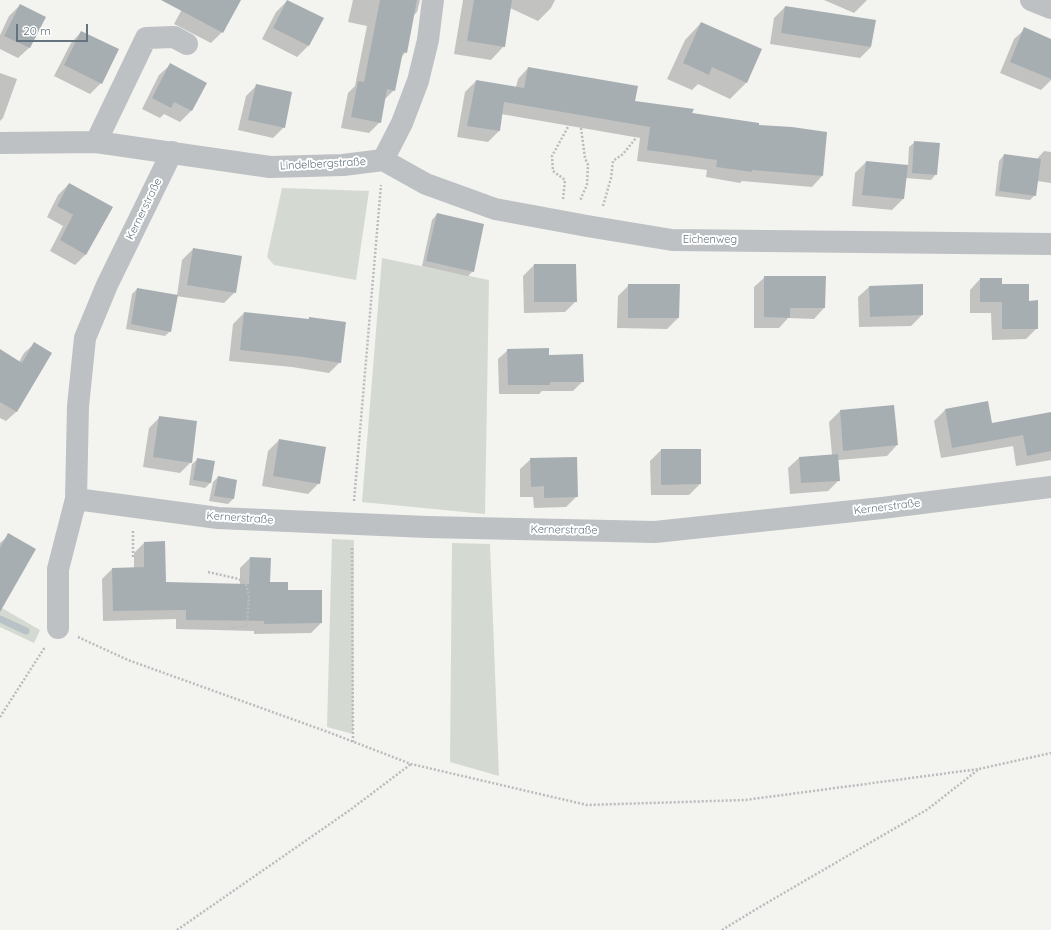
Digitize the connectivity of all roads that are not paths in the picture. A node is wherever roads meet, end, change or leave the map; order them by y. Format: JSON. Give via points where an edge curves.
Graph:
{"nodes":[{"id":1,"x":433,"y":0,"type":"edge"},
{"id":2,"x":1031,"y":0,"type":"edge"},
{"id":3,"x":1051,"y":8,"type":"edge"},
{"id":4,"x":187,"y":44,"type":"dead end"},
{"id":5,"x":96,"y":142,"type":"junction"},
{"id":6,"x":0,"y":143,"type":"edge"},
{"id":7,"x":172,"y":152,"type":"junction"},
{"id":8,"x":383,"y":160,"type":"junction"},
{"id":9,"x":1051,"y":244,"type":"edge"},
{"id":10,"x":1051,"y":487,"type":"edge"},
{"id":11,"x":76,"y":499,"type":"junction"},
{"id":12,"x":58,"y":628,"type":"road end"}],
"edges":[{"from":1,"to":8,"type":"street","via":[[428,40],[418,81],[402,123]]},
{"from":2,"to":3,"type":"street"},
{"from":4,"to":5,"type":"street","via":[[174,37],[146,38]]},
{"from":5,"to":6,"type":"street","name":"Lindelbergstraße"},
{"from":5,"to":7,"type":"street","name":"Lindelbergstraße"},
{"from":7,"to":8,"type":"street","name":"Lindelbergstraße","via":[[270,167],[343,165]]},
{"from":7,"to":11,"type":"street","name":"Kernerstraße","via":[[107,285],[85,338],[78,406]]},
{"from":8,"to":9,"type":"street","name":"Eichenweg","via":[[426,184],[495,209],[672,240]]},
{"from":10,"to":11,"type":"street","name":"Kernerstraße","via":[[655,532],[427,527],[218,518]]},
{"from":11,"to":12,"type":"street","name":"Kernerstraße","via":[[58,569]]}]}
